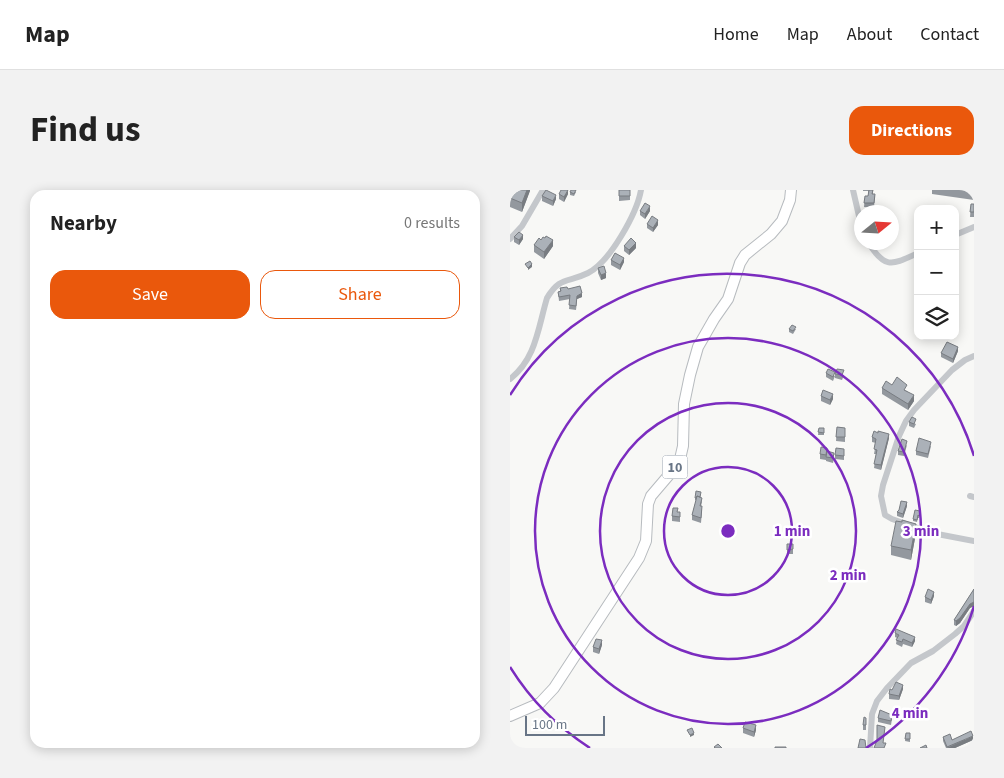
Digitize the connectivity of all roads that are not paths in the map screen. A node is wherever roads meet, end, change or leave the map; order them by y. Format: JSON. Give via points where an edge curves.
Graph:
{"nodes":[{"id":1,"x":543,"y":190,"type":"edge"},
{"id":2,"x":641,"y":190,"type":"edge"},
{"id":3,"x":791,"y":190,"type":"edge"},
{"id":4,"x":852,"y":190,"type":"edge"},
{"id":5,"x":856,"y":205,"type":"edge"},
{"id":6,"x":974,"y":227,"type":"edge"},
{"id":7,"x":959,"y":233,"type":"edge"},
{"id":8,"x":510,"y":239,"type":"edge"},
{"id":9,"x":874,"y":250,"type":"edge"},
{"id":10,"x":914,"y":255,"type":"edge"},
{"id":11,"x":974,"y":356,"type":"edge"},
{"id":12,"x":510,"y":379,"type":"edge"},
{"id":13,"x":974,"y":541,"type":"edge"},
{"id":14,"x":974,"y":611,"type":"edge"},
{"id":15,"x":510,"y":716,"type":"edge"},
{"id":16,"x":870,"y":748,"type":"edge"}],
"edges":[{"from":1,"to":8,"type":"street","via":[[522,226]]},
{"from":2,"to":12,"type":"street","via":[[638,204],[608,256],[588,273],[556,284],[545,306],[531,353]]},
{"from":3,"to":15,"type":"main road","number":"10","via":[[782,221],[740,263],[728,299],[698,347],[684,404],[680,459],[651,496],[646,541],[639,558],[554,688],[540,703]]},
{"from":4,"to":5,"type":"street"},
{"from":6,"to":7,"type":"street"},
{"from":9,"to":10,"type":"street","via":[[887,263]]},
{"from":11,"to":13,"type":"street","via":[[952,370],[906,421],[888,467],[881,496],[885,514],[892,519],[932,533]]},
{"from":14,"to":16,"type":"street","via":[[955,634],[911,663],[877,701],[872,714]]}]}
